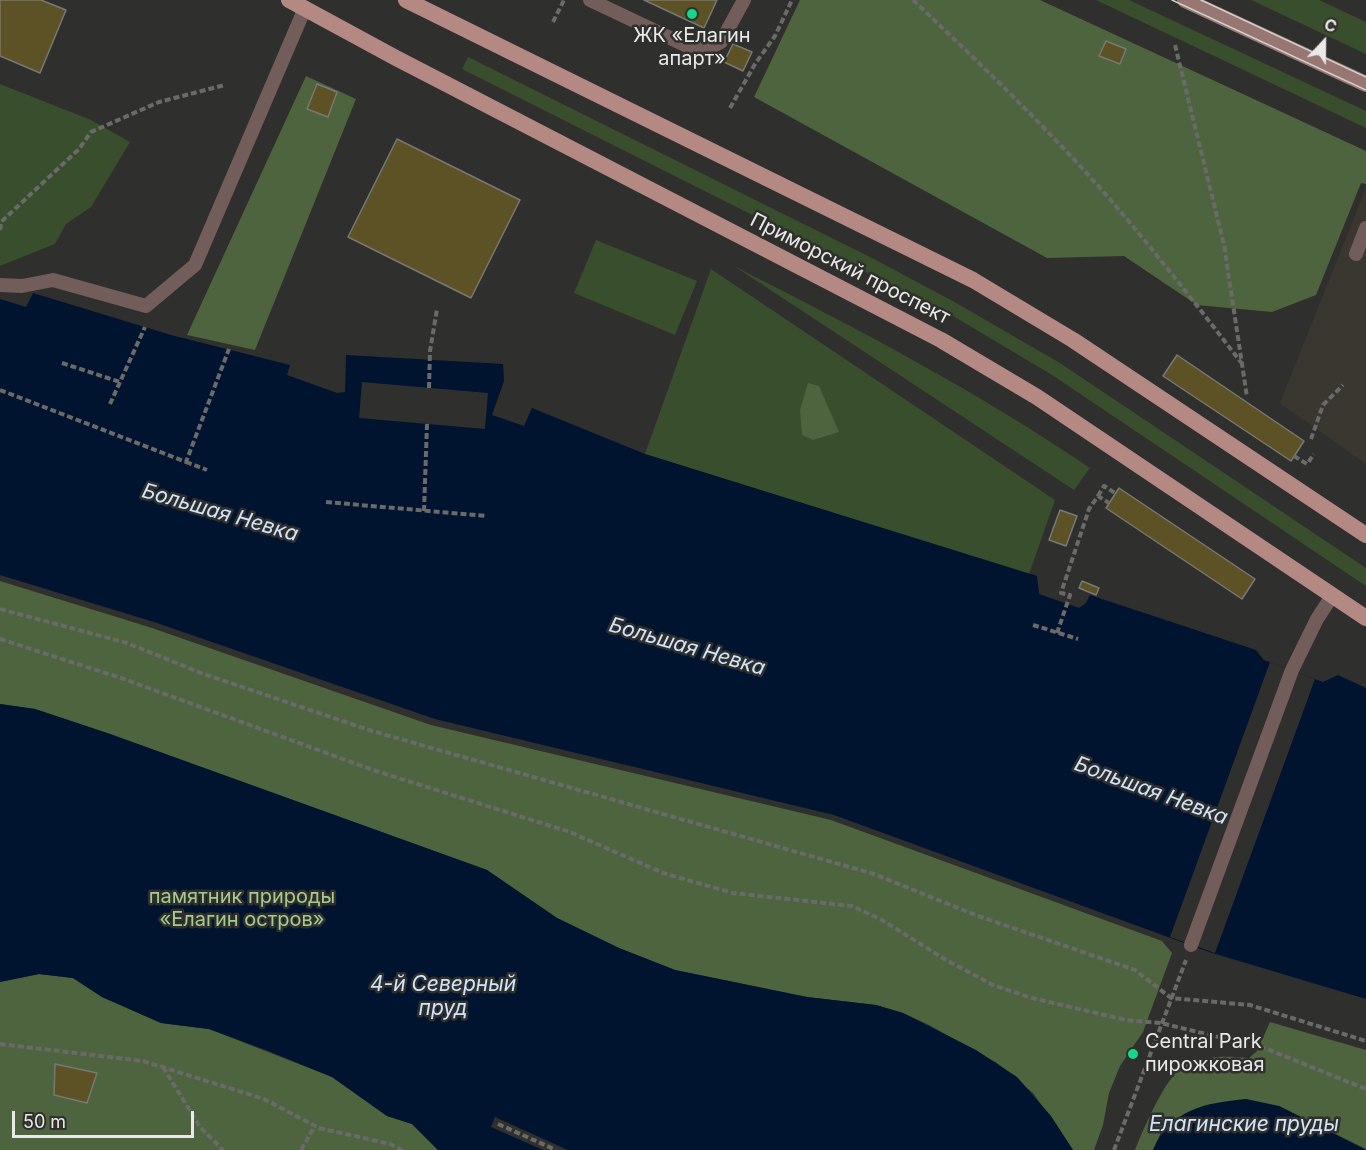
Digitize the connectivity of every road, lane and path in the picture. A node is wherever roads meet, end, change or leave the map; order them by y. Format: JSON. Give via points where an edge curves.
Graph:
{"nodes":[{"id":1,"x":289,"y":0,"type":"edge"},
{"id":2,"x":406,"y":0,"type":"edge"},
{"id":3,"x":564,"y":0,"type":"edge"},
{"id":4,"x":590,"y":0,"type":"edge"},
{"id":5,"x":744,"y":0,"type":"edge"},
{"id":6,"x":792,"y":0,"type":"edge"},
{"id":7,"x":913,"y":0,"type":"edge"},
{"id":8,"x":1185,"y":0,"type":"edge"},
{"id":9,"x":305,"y":8,"type":"junction"},
{"id":10,"x":553,"y":22,"type":"dead end"},
{"id":11,"x":1175,"y":45,"type":"dead end"},
{"id":12,"x":1366,"y":84,"type":"edge"},
{"id":13,"x":225,"y":85,"type":"dead end"},
{"id":14,"x":730,"y":108,"type":"dead end"},
{"id":15,"x":1366,"y":228,"type":"edge"},
{"id":16,"x":0,"y":230,"type":"edge"},
{"id":17,"x":1356,"y":254,"type":"dead end"},
{"id":18,"x":0,"y":285,"type":"edge"},
{"id":19,"x":436,"y":309,"type":"dead end"},
{"id":20,"x":145,"y":327,"type":"dead end"},
{"id":21,"x":229,"y":349,"type":"dead end"},
{"id":22,"x":62,"y":363,"type":"dead end"},
{"id":23,"x":1243,"y":364,"type":"junction"},
{"id":24,"x":120,"y":382,"type":"junction"},
{"id":25,"x":1343,"y":385,"type":"dead end"},
{"id":26,"x":429,"y":388,"type":"dead end"},
{"id":27,"x":0,"y":390,"type":"edge"},
{"id":28,"x":1247,"y":397,"type":"dead end"},
{"id":29,"x":110,"y":404,"type":"dead end"},
{"id":30,"x":427,"y":424,"type":"dead end"},
{"id":31,"x":1311,"y":439,"type":"dead end"},
{"id":32,"x":1314,"y":454,"type":"dead end"},
{"id":33,"x":1294,"y":456,"type":"dead end"},
{"id":34,"x":186,"y":462,"type":"junction"},
{"id":35,"x":207,"y":470,"type":"dead end"},
{"id":36,"x":1115,"y":493,"type":"dead end"},
{"id":37,"x":1098,"y":496,"type":"junction"},
{"id":38,"x":326,"y":502,"type":"dead end"},
{"id":39,"x":1109,"y":503,"type":"dead end"},
{"id":40,"x":424,"y":511,"type":"junction"},
{"id":41,"x":486,"y":516,"type":"dead end"},
{"id":42,"x":1366,"y":535,"type":"edge"},
{"id":43,"x":1332,"y":596,"type":"junction"},
{"id":44,"x":0,"y":609,"type":"edge"},
{"id":45,"x":1366,"y":618,"type":"edge"},
{"id":46,"x":1033,"y":625,"type":"dead end"},
{"id":47,"x":1057,"y":633,"type":"junction"},
{"id":48,"x":0,"y":639,"type":"edge"},
{"id":49,"x":1078,"y":639,"type":"dead end"},
{"id":50,"x":1191,"y":945,"type":"joint"},
{"id":51,"x":1171,"y":998,"type":"junction"},
{"id":52,"x":1161,"y":1023,"type":"junction"},
{"id":53,"x":1366,"y":1041,"type":"edge"},
{"id":54,"x":0,"y":1044,"type":"edge"},
{"id":55,"x":163,"y":1067,"type":"junction"},
{"id":56,"x":1366,"y":1089,"type":"edge"},
{"id":57,"x":498,"y":1124,"type":"dead end"},
{"id":58,"x":315,"y":1126,"type":"junction"},
{"id":59,"x":223,"y":1150,"type":"edge"},
{"id":60,"x":301,"y":1150,"type":"edge"},
{"id":61,"x":402,"y":1150,"type":"edge"},
{"id":62,"x":555,"y":1150,"type":"edge"},
{"id":63,"x":1114,"y":1150,"type":"edge"}],
"edges":[{"from":1,"to":9,"type":"main road","name":"Приморский проспект"},
{"from":2,"to":42,"type":"main road","via":[[973,280],[1073,340]]},
{"from":3,"to":10,"type":"path"},
{"from":4,"to":5,"type":"lane","via":[[687,46],[705,50],[720,42]]},
{"from":6,"to":14,"type":"path","via":[[776,36]]},
{"from":7,"to":23,"type":"path","via":[[992,74],[1132,224]]},
{"from":8,"to":12,"type":"main road"},
{"from":9,"to":18,"type":"lane","via":[[195,265],[146,306],[53,280],[22,286]]},
{"from":9,"to":43,"type":"main road","name":"Приморский проспект","via":[[941,340],[1038,397]]},
{"from":11,"to":23,"type":"path","via":[[1224,245]]},
{"from":13,"to":16,"type":"path","via":[[159,102],[91,132],[80,149],[1,222]]},
{"from":15,"to":17,"type":"lane"},
{"from":19,"to":26,"type":"path"},
{"from":20,"to":24,"type":"path"},
{"from":21,"to":34,"type":"path"},
{"from":22,"to":24,"type":"path"},
{"from":23,"to":28,"type":"path"},
{"from":24,"to":29,"type":"path"},
{"from":25,"to":31,"type":"path","via":[[1323,405]]},
{"from":27,"to":34,"type":"path"},
{"from":30,"to":40,"type":"path"},
{"from":32,"to":33,"type":"path","via":[[1306,464]]},
{"from":34,"to":35,"type":"path"},
{"from":36,"to":37,"type":"path","via":[[1104,486]]},
{"from":37,"to":39,"type":"path"},
{"from":37,"to":47,"type":"path","via":[[1089,509],[1061,592],[1070,595]]},
{"from":38,"to":40,"type":"path"},
{"from":40,"to":41,"type":"path"},
{"from":43,"to":45,"type":"main road","name":"Приморский проспект"},
{"from":43,"to":50,"type":"lane","via":[[1292,670]]},
{"from":44,"to":51,"type":"path","via":[[127,643],[201,673],[372,731],[874,874],[978,916],[1135,969]]},
{"from":46,"to":47,"type":"path"},
{"from":47,"to":49,"type":"path"},
{"from":48,"to":52,"type":"path","via":[[121,678],[372,770],[570,832],[663,873],[733,892],[852,906],[946,960],[1032,998],[1126,1020]]},
{"from":50,"to":51,"type":"path"},
{"from":51,"to":52,"type":"path"},
{"from":51,"to":53,"type":"path","via":[[1250,1005]]},
{"from":52,"to":56,"type":"path","via":[[1267,1049]]},
{"from":52,"to":63,"type":"path"},
{"from":54,"to":55,"type":"path","via":[[143,1060]]},
{"from":55,"to":58,"type":"path","via":[[264,1099]]},
{"from":55,"to":59,"type":"path","via":[[200,1127]]},
{"from":57,"to":62,"type":"path"},
{"from":58,"to":60,"type":"path"},
{"from":58,"to":61,"type":"path","via":[[390,1143]]}]}
